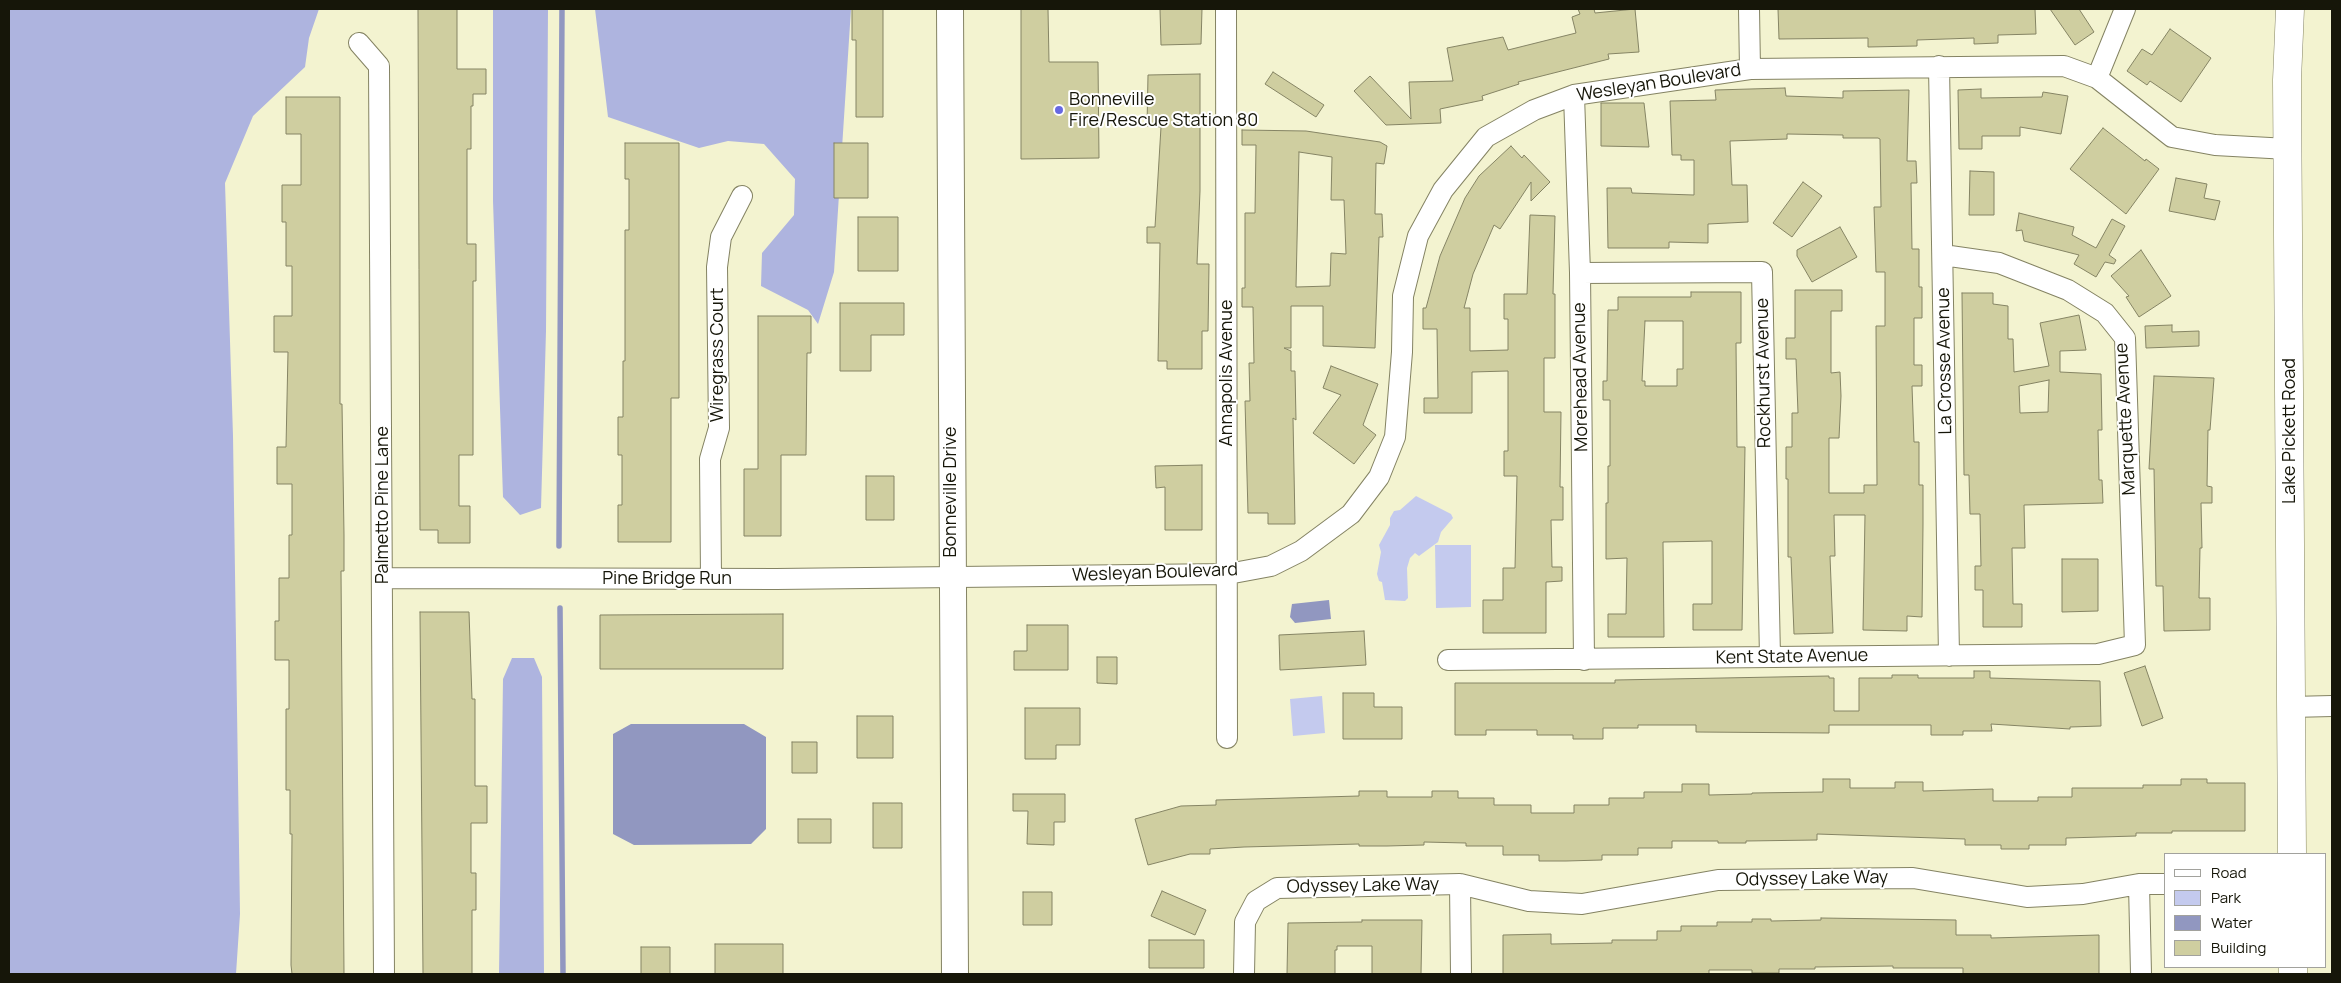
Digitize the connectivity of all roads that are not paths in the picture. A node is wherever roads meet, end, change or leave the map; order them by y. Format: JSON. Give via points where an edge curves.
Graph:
{"nodes":[{"id":1,"x":950,"y":9,"type":"edge"},
{"id":2,"x":1226,"y":9,"type":"edge"},
{"id":3,"x":1749,"y":9,"type":"edge"},
{"id":4,"x":2126,"y":9,"type":"edge"},
{"id":5,"x":2290,"y":9,"type":"edge"},
{"id":6,"x":359,"y":43,"type":"dead end"},
{"id":7,"x":1939,"y":66,"type":"junction"},
{"id":8,"x":1750,"y":69,"type":"junction"},
{"id":9,"x":2097,"y":78,"type":"junction"},
{"id":10,"x":1574,"y":95,"type":"junction"},
{"id":11,"x":2288,"y":149,"type":"junction"},
{"id":12,"x":742,"y":196,"type":"dead end"},
{"id":13,"x":1943,"y":254,"type":"junction"},
{"id":14,"x":1580,"y":273,"type":"junction"},
{"id":15,"x":1228,"y":574,"type":"junction"},
{"id":16,"x":952,"y":576,"type":"junction"},
{"id":17,"x":383,"y":578,"type":"junction"},
{"id":18,"x":711,"y":579,"type":"junction"},
{"id":19,"x":2135,"y":645,"type":"joint"},
{"id":20,"x":1949,"y":656,"type":"junction"},
{"id":21,"x":1770,"y":657,"type":"junction"},
{"id":22,"x":1448,"y":660,"type":"dead end"},
{"id":23,"x":1584,"y":660,"type":"junction"},
{"id":24,"x":2332,"y":706,"type":"edge"},
{"id":25,"x":2291,"y":707,"type":"junction"},
{"id":26,"x":1227,"y":738,"type":"dead end"},
{"id":27,"x":2292,"y":853,"type":"edge"},
{"id":28,"x":1460,"y":884,"type":"junction"},
{"id":29,"x":2139,"y":884,"type":"junction"},
{"id":30,"x":2164,"y":884,"type":"edge"},
{"id":31,"x":384,"y":974,"type":"edge"},
{"id":32,"x":955,"y":974,"type":"edge"},
{"id":33,"x":1244,"y":974,"type":"edge"},
{"id":34,"x":1461,"y":974,"type":"edge"},
{"id":35,"x":2141,"y":974,"type":"edge"}],
"edges":[{"from":1,"to":16,"type":"street","name":"Bonneville Drive"},
{"from":2,"to":15,"type":"street","name":"Annapolis Avenue"},
{"from":3,"to":8,"type":"street"},
{"from":4,"to":9,"type":"street"},
{"from":5,"to":11,"type":"main road","name":"Lake Pickett Road"},
{"from":6,"to":17,"type":"street","name":"Palmetto Pine Lane","via":[[380,66]]},
{"from":7,"to":8,"type":"street","name":"Wesleyan Boulevard"},
{"from":7,"to":9,"type":"street","name":"Wesleyan Boulevard","via":[[2064,66]]},
{"from":7,"to":13,"type":"street","name":"La Crosse Avenue"},
{"from":8,"to":10,"type":"street","name":"Wesleyan Boulevard"},
{"from":9,"to":11,"type":"street","name":"Wesleyan Boulevard","via":[[2172,137],[2215,146]]},
{"from":10,"to":14,"type":"street","name":"Morehead Avenue"},
{"from":10,"to":15,"type":"street","name":"Wesleyan Boulevard","via":[[1534,110],[1486,136],[1443,190],[1418,236],[1403,296],[1395,437],[1378,477],[1351,514],[1301,551],[1271,566]]},
{"from":11,"to":25,"type":"main road","name":"Lake Pickett Road"},
{"from":12,"to":18,"type":"street","name":"Wiregrass Court","via":[[720,237],[717,267],[719,428],[710,459]]},
{"from":13,"to":19,"type":"street","name":"Marquette Avenue","via":[[1999,263],[2068,290],[2105,313],[2125,338]]},
{"from":13,"to":20,"type":"street","name":"La Crosse Avenue"},
{"from":14,"to":21,"type":"street","name":"Rockhurst Avenue","via":[[1762,272]]},
{"from":14,"to":23,"type":"street","name":"Morehead Avenue"},
{"from":15,"to":16,"type":"street","name":"Wesleyan Boulevard"},
{"from":15,"to":26,"type":"street","name":"Annapolis Avenue"},
{"from":16,"to":18,"type":"street","name":"Pine Bridge Run"},
{"from":16,"to":32,"type":"street","name":"Bonneville Drive"},
{"from":17,"to":18,"type":"street","name":"Pine Bridge Run"},
{"from":17,"to":31,"type":"street","name":"Palmetto Pine Lane"},
{"from":19,"to":20,"type":"street","name":"Kent State Avenue","via":[[2098,654]]},
{"from":20,"to":21,"type":"street","name":"Kent State Avenue"},
{"from":21,"to":23,"type":"street","name":"Kent State Avenue"},
{"from":22,"to":23,"type":"street","name":"Kent State Avenue"},
{"from":24,"to":25,"type":"street"},
{"from":25,"to":27,"type":"main road","name":"Lake Pickett Road"},
{"from":28,"to":29,"type":"street","name":"Odyssey Lake Way","via":[[1529,901],[1582,904],[1718,880],[1913,878],[2027,897],[2082,894]]},
{"from":28,"to":33,"type":"street","name":"Odyssey Lake Way","via":[[1277,888],[1256,901],[1245,922]]},
{"from":28,"to":34,"type":"street","name":"Odyssey Lake Way"},
{"from":29,"to":30,"type":"street","name":"Odyssey Lake Way"},
{"from":29,"to":35,"type":"street"}]}
